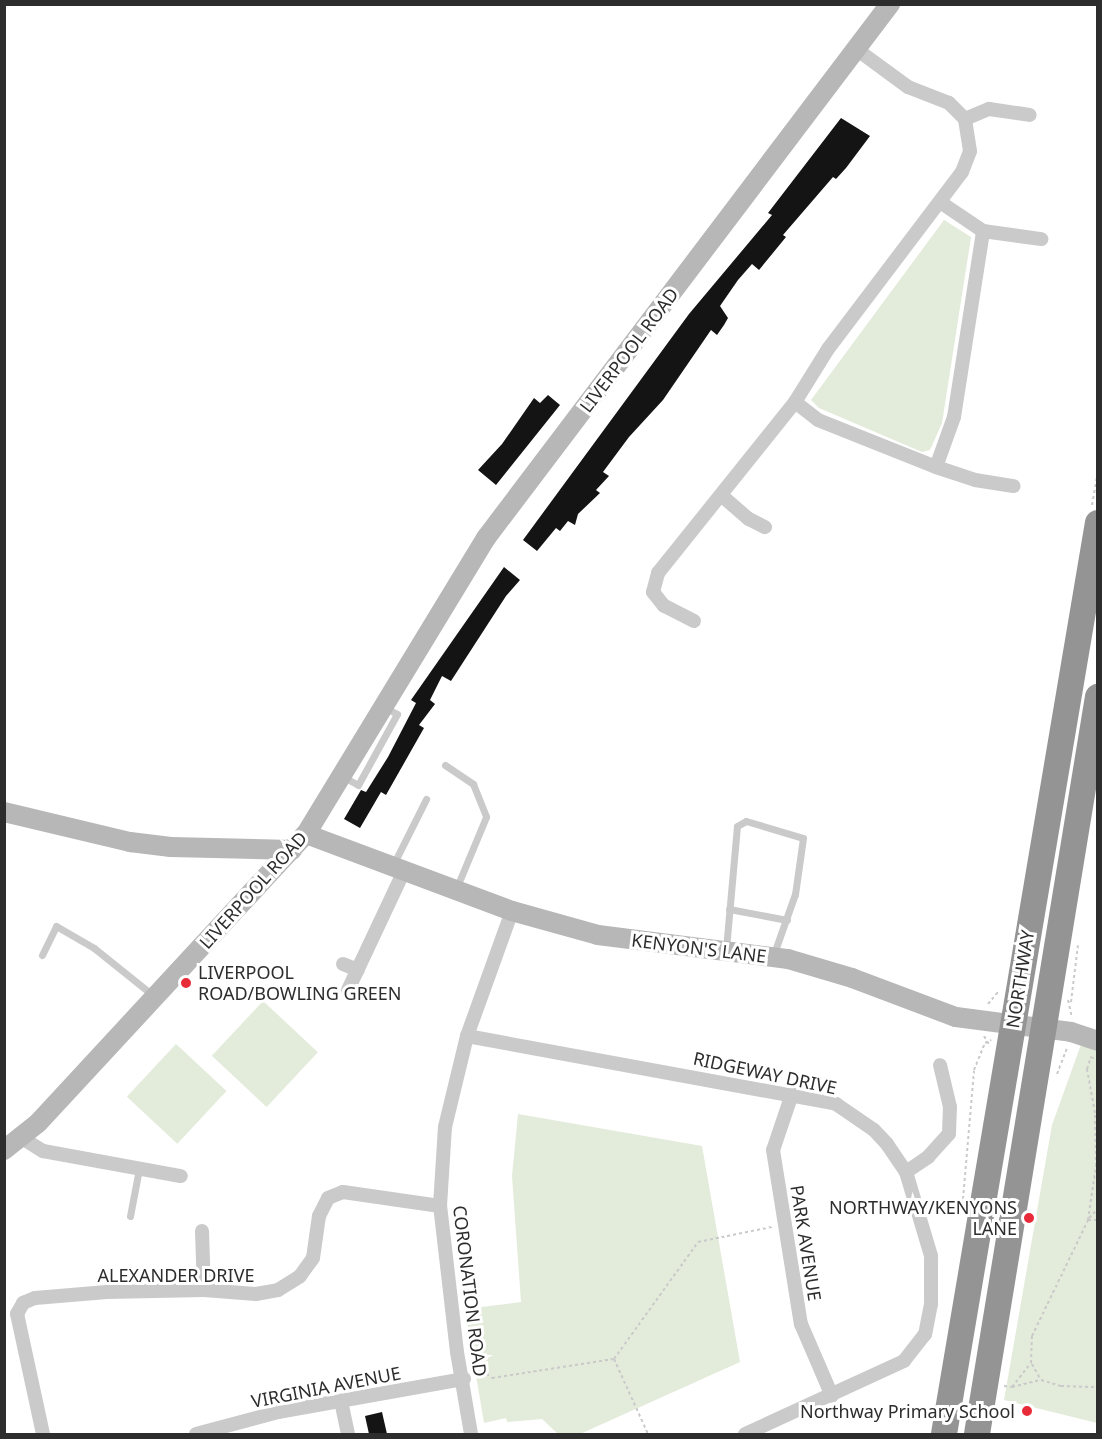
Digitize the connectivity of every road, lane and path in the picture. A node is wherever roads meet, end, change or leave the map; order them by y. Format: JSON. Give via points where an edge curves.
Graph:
{"nodes":[{"id":1,"x":890,"y":4,"type":"edge"},
{"id":2,"x":856,"y":49,"type":"junction"},
{"id":3,"x":1030,"y":115,"type":"dead end"},
{"id":4,"x":965,"y":119,"type":"junction"},
{"id":5,"x":940,"y":202,"type":"junction"},
{"id":6,"x":983,"y":231,"type":"junction"},
{"id":7,"x":1041,"y":239,"type":"dead end"},
{"id":8,"x":795,"y":402,"type":"junction"},
{"id":9,"x":936,"y":467,"type":"junction"},
{"id":10,"x":1014,"y":486,"type":"dead end"},
{"id":11,"x":721,"y":495,"type":"junction"},
{"id":12,"x":1098,"y":523,"type":"edge"},
{"id":13,"x":765,"y":527,"type":"dead end"},
{"id":14,"x":694,"y":621,"type":"dead end"},
{"id":15,"x":1098,"y":697,"type":"edge"},
{"id":16,"x":445,"y":765,"type":"dead end"},
{"id":17,"x":426,"y":799,"type":"dead end"},
{"id":18,"x":4,"y":812,"type":"edge"},
{"id":19,"x":306,"y":834,"type":"junction"},
{"id":20,"x":292,"y":850,"type":"junction"},
{"id":21,"x":399,"y":867,"type":"junction"},
{"id":22,"x":456,"y":889,"type":"junction"},
{"id":23,"x":729,"y":909,"type":"junction"},
{"id":24,"x":512,"y":910,"type":"junction"},
{"id":25,"x":787,"y":920,"type":"junction"},
{"id":26,"x":726,"y":951,"type":"junction"},
{"id":27,"x":42,"y":955,"type":"dead end"},
{"id":28,"x":773,"y":957,"type":"junction"},
{"id":29,"x":343,"y":964,"type":"dead end"},
{"id":30,"x":358,"y":970,"type":"junction"},
{"id":31,"x":348,"y":990,"type":"dead end"},
{"id":32,"x":155,"y":997,"type":"junction"},
{"id":33,"x":1071,"y":1004,"type":"dead end"},
{"id":34,"x":1066,"y":1006,"type":"dead end"},
{"id":35,"x":1013,"y":1024,"type":"junction"},
{"id":36,"x":1044,"y":1028,"type":"junction"},
{"id":37,"x":467,"y":1036,"type":"junction"},
{"id":38,"x":991,"y":1040,"type":"dead end"},
{"id":39,"x":985,"y":1042,"type":"dead end"},
{"id":40,"x":1095,"y":1046,"type":"edge"},
{"id":41,"x":1098,"y":1061,"type":"edge"},
{"id":42,"x":940,"y":1065,"type":"dead end"},
{"id":43,"x":792,"y":1094,"type":"junction"},
{"id":44,"x":22,"y":1138,"type":"junction"},
{"id":45,"x":4,"y":1150,"type":"edge"},
{"id":46,"x":139,"y":1168,"type":"junction"},
{"id":47,"x":906,"y":1172,"type":"junction"},
{"id":48,"x":181,"y":1176,"type":"dead end"},
{"id":49,"x":440,"y":1206,"type":"junction"},
{"id":50,"x":1098,"y":1209,"type":"edge"},
{"id":51,"x":129,"y":1216,"type":"dead end"},
{"id":52,"x":1088,"y":1220,"type":"junction"},
{"id":53,"x":1098,"y":1220,"type":"edge"},
{"id":54,"x":785,"y":1225,"type":"junction"},
{"id":55,"x":202,"y":1231,"type":"dead end"},
{"id":56,"x":204,"y":1290,"type":"junction"},
{"id":57,"x":456,"y":1352,"type":"junction"},
{"id":58,"x":614,"y":1359,"type":"junction"},
{"id":59,"x":1031,"y":1363,"type":"junction"},
{"id":60,"x":464,"y":1379,"type":"junction"},
{"id":61,"x":1041,"y":1380,"type":"junction"},
{"id":62,"x":986,"y":1384,"type":"junction"},
{"id":63,"x":1012,"y":1387,"type":"junction"},
{"id":64,"x":1098,"y":1387,"type":"edge"},
{"id":65,"x":832,"y":1396,"type":"junction"},
{"id":66,"x":341,"y":1401,"type":"junction"},
{"id":67,"x":229,"y":1430,"type":"edge"},
{"id":68,"x":43,"y":1434,"type":"edge"},
{"id":69,"x":196,"y":1434,"type":"edge"},
{"id":70,"x":348,"y":1434,"type":"edge"},
{"id":71,"x":471,"y":1434,"type":"edge"},
{"id":72,"x":648,"y":1434,"type":"edge"},
{"id":73,"x":745,"y":1434,"type":"edge"},
{"id":74,"x":944,"y":1434,"type":"edge"},
{"id":75,"x":977,"y":1434,"type":"edge"}],
"edges":[{"from":1,"to":2,"type":"main road","name":"LIVERPOOL ROAD"},
{"from":2,"to":4,"type":"street","via":[[908,87],[949,103]]},
{"from":2,"to":19,"type":"main road","name":"LIVERPOOL ROAD","via":[[486,538]]},
{"from":3,"to":4,"type":"street","via":[[989,109]]},
{"from":4,"to":5,"type":"street","via":[[970,151],[962,172]]},
{"from":5,"to":6,"type":"street"},
{"from":5,"to":8,"type":"street","via":[[828,349]]},
{"from":6,"to":7,"type":"street"},
{"from":6,"to":9,"type":"street","via":[[954,417]]},
{"from":8,"to":9,"type":"street","via":[[818,420]]},
{"from":8,"to":11,"type":"street"},
{"from":9,"to":10,"type":"street","via":[[975,480]]},
{"from":11,"to":13,"type":"street"},
{"from":11,"to":14,"type":"street","via":[[658,573],[653,592],[664,606]]},
{"from":12,"to":35,"type":"highway","name":"NORTHWAY"},
{"from":15,"to":36,"type":"highway","name":"NORTHWAY"},
{"from":16,"to":22,"type":"lane","via":[[473,784],[486,817]]},
{"from":17,"to":21,"type":"lane"},
{"from":18,"to":20,"type":"main road","via":[[130,842],[180,848]]},
{"from":19,"to":20,"type":"main road","name":"LIVERPOOL ROAD"},
{"from":19,"to":21,"type":"main road","name":"KENYON'S LANE"},
{"from":20,"to":32,"type":"main road","name":"LIVERPOOL ROAD"},
{"from":21,"to":22,"type":"main road","name":"KENYON'S LANE"},
{"from":21,"to":30,"type":"street"},
{"from":22,"to":24,"type":"main road","name":"KENYON'S LANE"},
{"from":23,"to":25,"type":"lane"},
{"from":23,"to":25,"type":"lane","via":[[737,826],[746,821],[803,838]]},
{"from":23,"to":26,"type":"lane"},
{"from":24,"to":26,"type":"main road","name":"KENYON'S LANE","via":[[598,935]]},
{"from":24,"to":37,"type":"street","name":"CORONATION ROAD"},
{"from":25,"to":28,"type":"lane"},
{"from":26,"to":28,"type":"main road","name":"KENYON'S LANE"},
{"from":27,"to":32,"type":"lane","via":[[56,926],[94,948]]},
{"from":28,"to":35,"type":"main road","name":"KENYON'S LANE","via":[[852,978],[948,1015]]},
{"from":29,"to":30,"type":"street"},
{"from":30,"to":31,"type":"street"},
{"from":32,"to":44,"type":"main road","name":"LIVERPOOL ROAD"},
{"from":33,"to":34,"type":"path"},
{"from":35,"to":36,"type":"main road","name":"KENYON'S LANE"},
{"from":35,"to":74,"type":"highway","name":"NORTHWAY"},
{"from":36,"to":40,"type":"main road","name":"KENYON'S LANE"},
{"from":36,"to":62,"type":"highway","name":"NORTHWAY"},
{"from":37,"to":43,"type":"street","name":"RIDGEWAY DRIVE"},
{"from":37,"to":49,"type":"street","name":"CORONATION ROAD","via":[[445,1127]]},
{"from":38,"to":39,"type":"path"},
{"from":40,"to":41,"type":"path"},
{"from":40,"to":52,"type":"path","via":[[1087,1069],[1095,1113],[1096,1166]]},
{"from":42,"to":47,"type":"street","via":[[950,1107],[950,1134],[928,1157]]},
{"from":43,"to":47,"type":"street","name":"RIDGEWAY DRIVE","via":[[836,1104],[854,1114],[874,1130]]},
{"from":43,"to":54,"type":"street","name":"PARK AVENUE","via":[[773,1150]]},
{"from":44,"to":45,"type":"main road","name":"LIVERPOOL ROAD"},
{"from":44,"to":46,"type":"street","via":[[43,1151]]},
{"from":46,"to":48,"type":"street"},
{"from":46,"to":51,"type":"lane"},
{"from":47,"to":65,"type":"street","name":"RIDGEWAY DRIVE","via":[[931,1256],[932,1305],[925,1334],[904,1361]]},
{"from":49,"to":56,"type":"street","name":"ALEXANDER DRIVE","via":[[343,1192],[328,1198],[319,1216],[313,1258],[300,1276],[278,1290],[256,1294]]},
{"from":49,"to":57,"type":"street","name":"CORONATION ROAD"},
{"from":50,"to":52,"type":"path"},
{"from":52,"to":53,"type":"path"},
{"from":52,"to":59,"type":"path","via":[[1032,1336]]},
{"from":54,"to":58,"type":"path","via":[[698,1242]]},
{"from":54,"to":65,"type":"street","name":"PARK AVENUE","via":[[801,1324]]},
{"from":55,"to":56,"type":"street"},
{"from":56,"to":68,"type":"street","name":"ALEXANDER DRIVE","via":[[86,1294],[35,1298],[23,1303],[17,1314]]},
{"from":57,"to":58,"type":"path","via":[[492,1378]]},
{"from":57,"to":60,"type":"street","name":"CORONATION ROAD"},
{"from":58,"to":72,"type":"path"},
{"from":59,"to":61,"type":"path"},
{"from":59,"to":63,"type":"path"},
{"from":60,"to":66,"type":"street","name":"VIRGINIA AVENUE"},
{"from":60,"to":71,"type":"street","name":"CORONATION ROAD"},
{"from":61,"to":63,"type":"path"},
{"from":61,"to":64,"type":"path","via":[[1061,1386]]},
{"from":62,"to":63,"type":"path"},
{"from":62,"to":75,"type":"highway","name":"NORTHWAY"},
{"from":65,"to":73,"type":"street","name":"RIDGEWAY DRIVE"},
{"from":66,"to":67,"type":"street","name":"VIRGINIA AVENUE"},
{"from":66,"to":70,"type":"street"},
{"from":67,"to":69,"type":"street","name":"VIRGINIA AVENUE"}]}
